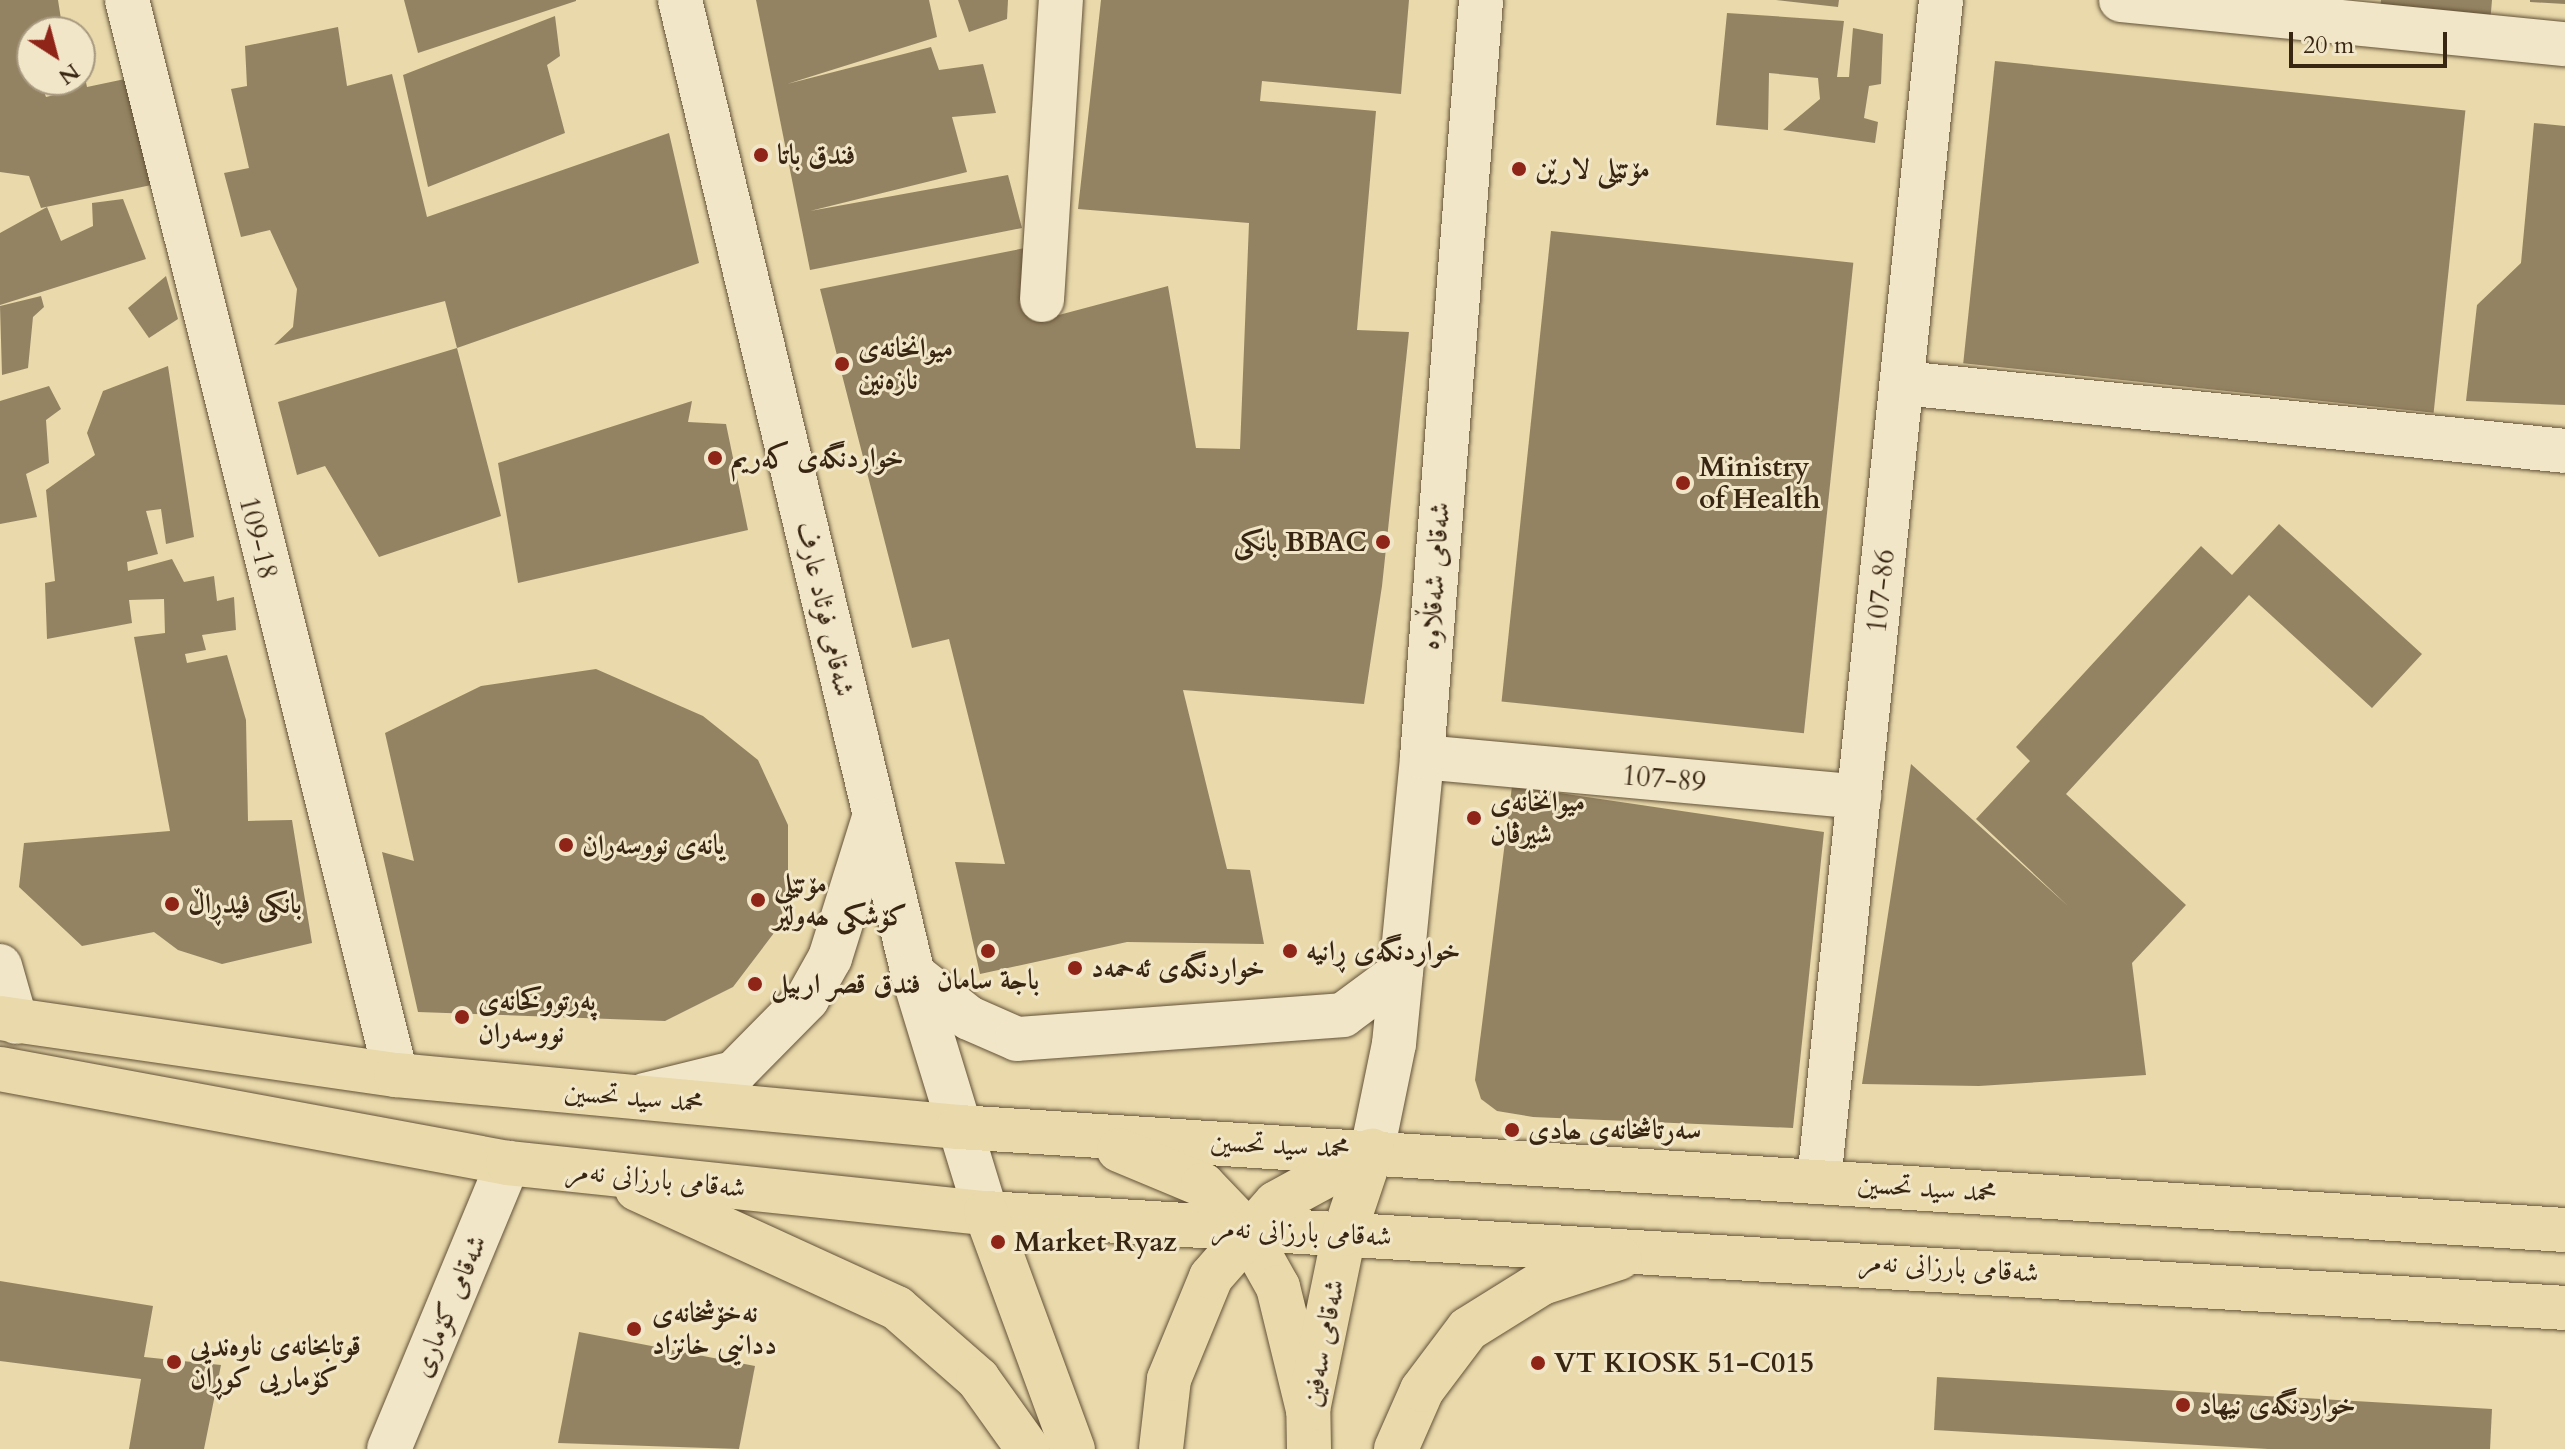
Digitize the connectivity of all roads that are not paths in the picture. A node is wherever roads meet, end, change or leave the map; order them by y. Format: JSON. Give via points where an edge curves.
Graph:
{"nodes":[{"id":1,"x":127,"y":0,"type":"edge"},
{"id":2,"x":680,"y":0,"type":"edge"},
{"id":3,"x":1061,"y":0,"type":"edge"},
{"id":4,"x":1481,"y":0,"type":"edge"},
{"id":5,"x":1941,"y":0,"type":"edge"},
{"id":6,"x":2121,"y":0,"type":"edge"},
{"id":7,"x":2328,"y":10,"type":"edge"},
{"id":8,"x":2565,"y":44,"type":"edge"},
{"id":9,"x":1042,"y":300,"type":"dead end"},
{"id":10,"x":1903,"y":383,"type":"junction"},
{"id":11,"x":2565,"y":451,"type":"edge"},
{"id":12,"x":1422,"y":757,"type":"junction"},
{"id":13,"x":1859,"y":797,"type":"junction"},
{"id":14,"x":875,"y":815,"type":"junction"},
{"id":15,"x":0,"y":966,"type":"edge"},
{"id":16,"x":1401,"y":972,"type":"junction"},
{"id":17,"x":913,"y":974,"type":"junction"},
{"id":18,"x":8,"y":1020,"type":"edge"},
{"id":19,"x":0,"y":1069,"type":"edge"},
{"id":20,"x":396,"y":1075,"type":"junction"},
{"id":21,"x":638,"y":1097,"type":"junction"},
{"id":22,"x":959,"y":1127,"type":"junction"},
{"id":23,"x":1051,"y":1132,"type":"junction"},
{"id":24,"x":1372,"y":1151,"type":"junction"},
{"id":25,"x":508,"y":1163,"type":"junction"},
{"id":26,"x":602,"y":1173,"type":"junction"},
{"id":27,"x":1819,"y":1181,"type":"junction"},
{"id":28,"x":986,"y":1213,"type":"junction"},
{"id":29,"x":1246,"y":1230,"type":"junction"},
{"id":30,"x":2565,"y":1230,"type":"edge"},
{"id":31,"x":1344,"y":1234,"type":"junction"},
{"id":32,"x":1645,"y":1249,"type":"junction"},
{"id":33,"x":2565,"y":1308,"type":"edge"},
{"id":34,"x":1308,"y":1429,"type":"edge"},
{"id":35,"x":389,"y":1449,"type":"edge"},
{"id":36,"x":1028,"y":1449,"type":"edge"},
{"id":37,"x":1073,"y":1449,"type":"edge"},
{"id":38,"x":1161,"y":1449,"type":"edge"},
{"id":39,"x":1396,"y":1449,"type":"edge"}],
"edges":[{"from":1,"to":20,"type":"street","name":"109-18"},
{"from":2,"to":14,"type":"street","name":"شەقامی فوئاد عارف"},
{"from":3,"to":9,"type":"street"},
{"from":4,"to":12,"type":"street","name":"شەقامی شەقڵاوە"},
{"from":5,"to":10,"type":"street","name":"107-86"},
{"from":6,"to":7,"type":"street"},
{"from":7,"to":8,"type":"street"},
{"from":10,"to":11,"type":"street"},
{"from":10,"to":13,"type":"street","name":"107-86"},
{"from":12,"to":13,"type":"street","name":"107-89"},
{"from":12,"to":16,"type":"street","name":"شەقامی شەقڵاوە"},
{"from":13,"to":27,"type":"street","name":"107-86"},
{"from":14,"to":17,"type":"street","name":"شەقامی فوئاد عارف"},
{"from":14,"to":21,"type":"street","via":[[835,943],[807,999],[734,1073]]},
{"from":15,"to":18,"type":"street"},
{"from":16,"to":17,"type":"street","via":[[1343,1015],[1017,1039],[969,1018]]},
{"from":16,"to":24,"type":"street","name":"شەقامی شەقڵاوە"},
{"from":17,"to":22,"type":"street","name":"شەقامی فوئاد عارف"},
{"from":18,"to":20,"type":"main road","name":"محمد سید تحسین"},
{"from":19,"to":25,"type":"main road","name":"شەقامی بارزانی نەمر"},
{"from":20,"to":21,"type":"main road","name":"محمد سید تحسین"},
{"from":21,"to":22,"type":"main road","name":"محمد سید تحسین"},
{"from":22,"to":23,"type":"main road","name":"محمد سید تحسین"},
{"from":22,"to":28,"type":"street","name":"شەقامی فوئاد عارف"},
{"from":23,"to":24,"type":"main road","name":"محمد سید تحسین"},
{"from":23,"to":29,"type":"main road","via":[[1146,1156],[1203,1185]]},
{"from":24,"to":27,"type":"main road","name":"محمد سید تحسین"},
{"from":24,"to":29,"type":"main road","via":[[1299,1189]]},
{"from":24,"to":31,"type":"main road","name":"شەقامی سەفین"},
{"from":25,"to":26,"type":"main road","name":"شەقامی بارزانی نەمر"},
{"from":25,"to":35,"type":"street","name":"شەقامی کۆماری"},
{"from":26,"to":28,"type":"main road","name":"شەقامی بارزانی نەمر"},
{"from":26,"to":36,"type":"main road","via":[[897,1308],[978,1379]]},
{"from":27,"to":30,"type":"main road","name":"محمد سید تحسین"},
{"from":28,"to":29,"type":"main road","name":"شەقامی بارزانی نەمر"},
{"from":28,"to":37,"type":"main road"},
{"from":29,"to":31,"type":"main road","name":"شەقامی بارزانی نەمر"},
{"from":29,"to":34,"type":"main road","via":[[1278,1287]]},
{"from":29,"to":38,"type":"main road","via":[[1187,1327],[1169,1379]]},
{"from":31,"to":32,"type":"main road","name":"شەقامی بارزانی نەمر"},
{"from":31,"to":34,"type":"main road","name":"شەقامی سەفین"},
{"from":32,"to":33,"type":"main road","name":"شەقامی بارزانی نەمر"},
{"from":32,"to":39,"type":"main road","via":[[1542,1283],[1468,1329],[1422,1390]]}]}
